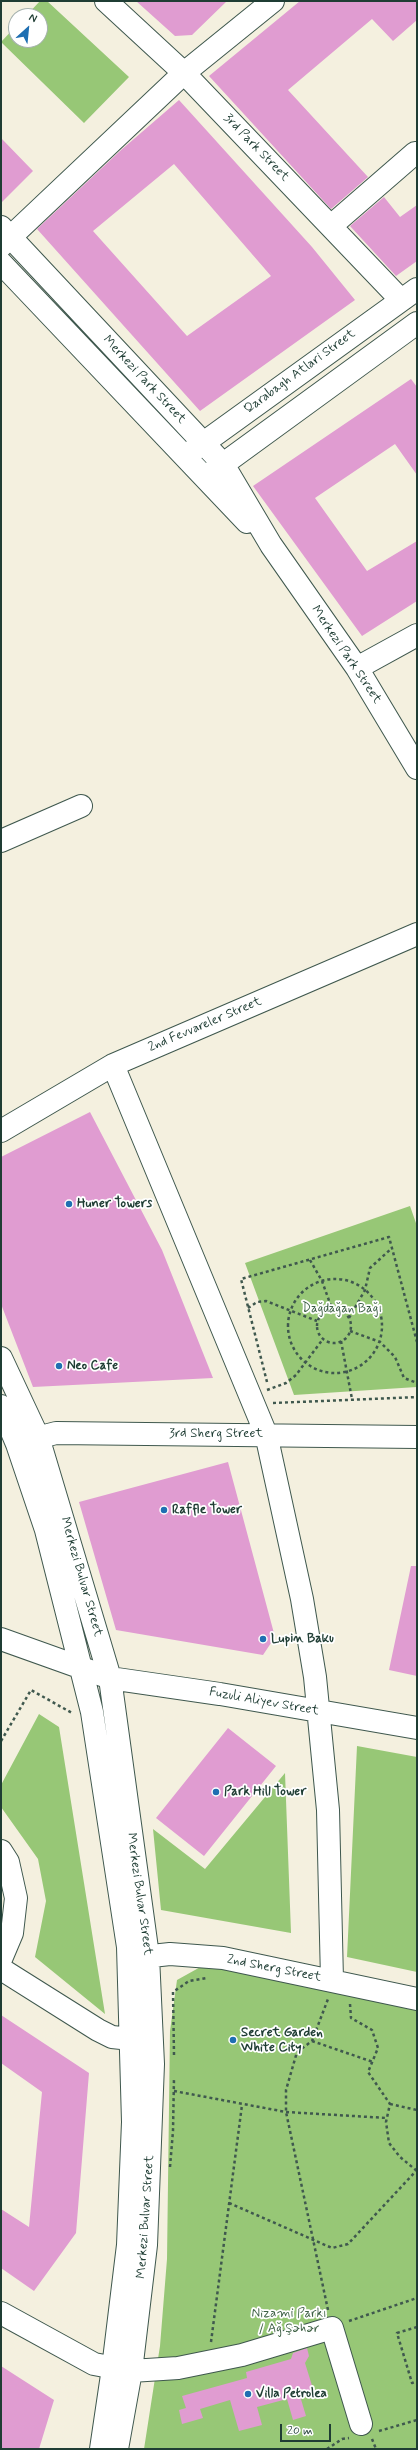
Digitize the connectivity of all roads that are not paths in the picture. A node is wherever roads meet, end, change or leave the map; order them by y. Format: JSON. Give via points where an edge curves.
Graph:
{"nodes":[{"id":1,"x":106,"y":1,"type":"edge"},
{"id":2,"x":273,"y":1,"type":"edge"},
{"id":3,"x":184,"y":73,"type":"junction"},
{"id":4,"x":415,"y":153,"type":"dead end"},
{"id":5,"x":331,"y":226,"type":"junction"},
{"id":6,"x":4,"y":236,"type":"edge"},
{"id":7,"x":1,"y":263,"type":"edge"},
{"id":8,"x":409,"y":294,"type":"edge"},
{"id":9,"x":417,"y":323,"type":"edge"},
{"id":10,"x":203,"y":443,"type":"junction"},
{"id":11,"x":184,"y":457,"type":"junction"},
{"id":12,"x":223,"y":464,"type":"junction"},
{"id":13,"x":204,"y":478,"type":"junction"},
{"id":14,"x":271,"y":545,"type":"junction"},
{"id":15,"x":417,"y":635,"type":"edge"},
{"id":16,"x":357,"y":668,"type":"junction"},
{"id":17,"x":417,"y":768,"type":"edge"},
{"id":18,"x":81,"y":806,"type":"dead end"},
{"id":19,"x":1,"y":841,"type":"edge"},
{"id":20,"x":417,"y":934,"type":"edge"},
{"id":21,"x":113,"y":1065,"type":"junction"},
{"id":22,"x":1,"y":1131,"type":"edge"},
{"id":23,"x":1,"y":1358,"type":"edge"},
{"id":24,"x":1,"y":1406,"type":"edge"},
{"id":25,"x":266,"y":1434,"type":"junction"},
{"id":26,"x":38,"y":1437,"type":"junction"},
{"id":27,"x":417,"y":1437,"type":"edge"},
{"id":28,"x":17,"y":1444,"type":"junction"},
{"id":29,"x":1,"y":1638,"type":"edge"},
{"id":30,"x":79,"y":1666,"type":"junction"},
{"id":31,"x":110,"y":1678,"type":"junction"},
{"id":32,"x":319,"y":1712,"type":"junction"},
{"id":33,"x":417,"y":1728,"type":"edge"},
{"id":34,"x":1,"y":1851,"type":"edge"},
{"id":35,"x":138,"y":1957,"type":"junction"},
{"id":36,"x":1,"y":1959,"type":"edge"},
{"id":37,"x":1,"y":1969,"type":"edge"},
{"id":38,"x":329,"y":1994,"type":"junction"},
{"id":39,"x":417,"y":1999,"type":"edge"},
{"id":40,"x":131,"y":2039,"type":"junction"},
{"id":41,"x":1,"y":2313,"type":"edge"},
{"id":42,"x":122,"y":2370,"type":"junction"},
{"id":43,"x":361,"y":2424,"type":"dead end"},
{"id":44,"x":101,"y":2449,"type":"edge"},
{"id":45,"x":117,"y":2449,"type":"edge"}],
"edges":[{"from":1,"to":3,"type":"street","name":"3rd Park Street"},
{"from":2,"to":3,"type":"street"},
{"from":3,"to":5,"type":"street","name":"3rd Park Street"},
{"from":3,"to":6,"type":"street"},
{"from":4,"to":5,"type":"street"},
{"from":5,"to":8,"type":"street","name":"3rd Park Street"},
{"from":6,"to":10,"type":"street","name":"Merkezi Park Street"},
{"from":7,"to":11,"type":"street","name":"Merkezi Park Street"},
{"from":8,"to":10,"type":"street","name":"Qarabagh Atlari Street"},
{"from":9,"to":12,"type":"street"},
{"from":10,"to":11,"type":"street","name":"Qarabagh Atlari Street"},
{"from":10,"to":12,"type":"street","name":"Merkezi Park Street"},
{"from":11,"to":13,"type":"street","name":"Merkezi Park Street"},
{"from":12,"to":13,"type":"street"},
{"from":12,"to":14,"type":"street","name":"Merkezi Park Street"},
{"from":13,"to":14,"type":"street","name":"Merkezi Park Street"},
{"from":14,"to":16,"type":"street","name":"Merkezi Park Street"},
{"from":15,"to":16,"type":"street"},
{"from":16,"to":17,"type":"street","name":"Merkezi Park Street"},
{"from":18,"to":19,"type":"street"},
{"from":20,"to":21,"type":"street","name":"2nd Fevvareler Street"},
{"from":21,"to":22,"type":"street","name":"2nd Fevvareler Street"},
{"from":21,"to":25,"type":"street","via":[[259,1392]]},
{"from":23,"to":26,"type":"street","name":"Merkezi Bulvar Street"},
{"from":24,"to":28,"type":"street","name":"Merkezi Bulvar Street"},
{"from":25,"to":26,"type":"street","name":"3rd Sherg Street","via":[[56,1433]]},
{"from":25,"to":27,"type":"street","name":"3rd Sherg Street"},
{"from":25,"to":32,"type":"street","via":[[302,1599]]},
{"from":26,"to":28,"type":"street","name":"3rd Sherg Street"},
{"from":26,"to":31,"type":"street","name":"Merkezi Bulvar Street"},
{"from":28,"to":30,"type":"street","name":"Merkezi Bulvar Street","via":[[46,1530]]},
{"from":29,"to":30,"type":"street","name":"Fuzuli Aliyev Street"},
{"from":30,"to":31,"type":"street","name":"Fuzuli Aliyev Street"},
{"from":30,"to":35,"type":"street","name":"Merkezi Bulvar Street","via":[[92,1712]]},
{"from":31,"to":32,"type":"street","name":"Fuzuli Aliyev Street"},
{"from":31,"to":35,"type":"street","name":"Merkezi Bulvar Street"},
{"from":32,"to":33,"type":"street","name":"Fuzuli Aliyev Street"},
{"from":32,"to":38,"type":"street","via":[[328,1810]]},
{"from":34,"to":36,"type":"street","via":[[8,1862],[16,1898],[12,1933]]},
{"from":35,"to":38,"type":"street","name":"2nd Sherg Street","via":[[170,1954],[223,1958]]},
{"from":35,"to":40,"type":"street","name":"Merkezi Bulvar Street"},
{"from":35,"to":42,"type":"street","name":"Merkezi Bulvar Street","via":[[153,2064],[152,2126],[146,2245]]},
{"from":37,"to":40,"type":"street","via":[[98,2030],[112,2037]]},
{"from":38,"to":39,"type":"street","name":"2nd Sherg Street"},
{"from":40,"to":42,"type":"street","name":"Merkezi Bulvar Street","via":[[133,2122]]},
{"from":41,"to":42,"type":"street","via":[[94,2364]]},
{"from":42,"to":43,"type":"street","via":[[178,2368],[209,2362],[242,2355],[332,2328]]},
{"from":42,"to":44,"type":"street","name":"Merkezi Bulvar Street"},
{"from":42,"to":45,"type":"street","name":"Merkezi Bulvar Street"}]}
